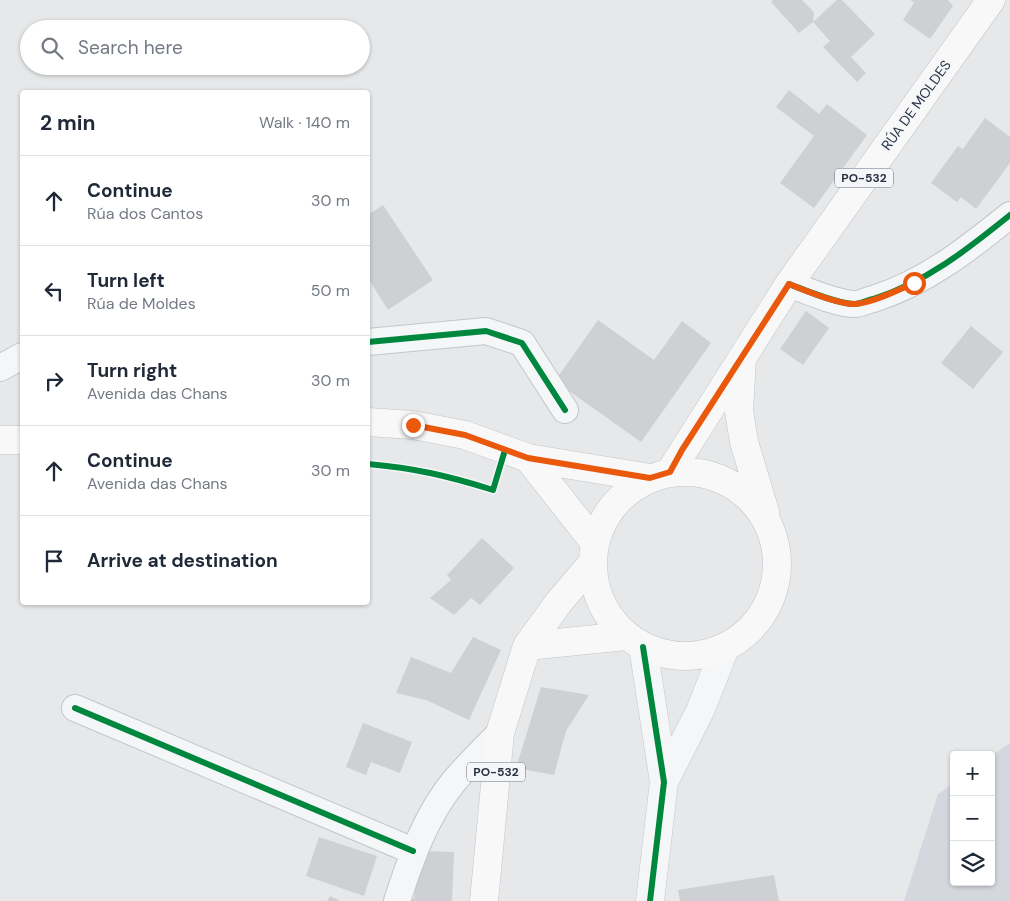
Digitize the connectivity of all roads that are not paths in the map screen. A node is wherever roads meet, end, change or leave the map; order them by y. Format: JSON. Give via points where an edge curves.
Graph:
{"nodes":[{"id":1,"x":991,"y":0,"type":"edge"},
{"id":2,"x":1010,"y":215,"type":"edge"},
{"id":3,"x":789,"y":284,"type":"junction"},
{"id":4,"x":370,"y":342,"type":"edge"},
{"id":5,"x":20,"y":357,"type":"edge"},
{"id":6,"x":742,"y":359,"type":"junction"},
{"id":7,"x":0,"y":368,"type":"edge"},
{"id":8,"x":565,"y":410,"type":"dead end"},
{"id":9,"x":370,"y":422,"type":"edge"},
{"id":10,"x":0,"y":440,"type":"edge"},
{"id":11,"x":20,"y":440,"type":"edge"},
{"id":12,"x":516,"y":454,"type":"junction"},
{"id":13,"x":660,"y":475,"type":"junction"},
{"id":14,"x":772,"y":532,"type":"junction"},
{"id":15,"x":594,"y":552,"type":"junction"},
{"id":16,"x":635,"y":641,"type":"junction"},
{"id":17,"x":527,"y":646,"type":"junction"},
{"id":18,"x":725,"y":648,"type":"junction"},
{"id":19,"x":75,"y":708,"type":"dead end"},
{"id":20,"x":500,"y":733,"type":"junction"},
{"id":21,"x":664,"y":782,"type":"junction"},
{"id":22,"x":413,"y":851,"type":"junction"},
{"id":23,"x":397,"y":901,"type":"edge"},
{"id":24,"x":484,"y":901,"type":"edge"},
{"id":25,"x":650,"y":901,"type":"edge"}],
"edges":[{"from":1,"to":3,"type":"main road","name":"RÚA DE MOLDES","number":"PO-532"},
{"from":2,"to":3,"type":"street","via":[[971,247],[914,283],[855,304]]},
{"from":3,"to":6,"type":"main road","name":"RÚA DE MOLDES","number":"PO-532"},
{"from":4,"to":8,"type":"street","via":[[486,331],[522,343]]},
{"from":5,"to":7,"type":"street"},
{"from":6,"to":13,"type":"main road","name":"RÚA DE MOLDES","number":"PO-532","via":[[682,450]]},
{"from":6,"to":14,"type":"main road","name":"RÚA DE MOLDES","number":"PO-532","via":[[740,411],[744,442]]},
{"from":9,"to":12,"type":"main road","via":[[413,425],[465,435]]},
{"from":10,"to":11,"type":"main road"},
{"from":12,"to":13,"type":"main road"},
{"from":12,"to":15,"type":"main road"},
{"from":13,"to":14,"type":"main road","name":"RÚA DE MOLDES","via":[[702,473],[732,484],[756,505]]},
{"from":13,"to":15,"type":"main road","via":[[632,488],[616,502],[603,522]]},
{"from":14,"to":18,"type":"main road","name":"RÚA DE MOLDES","via":[[778,559],[775,587],[764,612],[753,626]]},
{"from":15,"to":16,"type":"main road","via":[[595,585],[606,613]]},
{"from":15,"to":17,"type":"main road"},
{"from":16,"to":17,"type":"main road"},
{"from":16,"to":18,"type":"main road","name":"RÚA DE MOLDES","via":[[670,655],[698,656]]},
{"from":16,"to":21,"type":"street"},
{"from":17,"to":20,"type":"main road","number":"PO-532"},
{"from":18,"to":21,"type":"street","via":[[700,711]]},
{"from":19,"to":22,"type":"street"},
{"from":20,"to":22,"type":"street","via":[[454,781]]},
{"from":20,"to":24,"type":"main road","number":"PO-532"},
{"from":21,"to":25,"type":"street"},
{"from":22,"to":23,"type":"street"}]}
